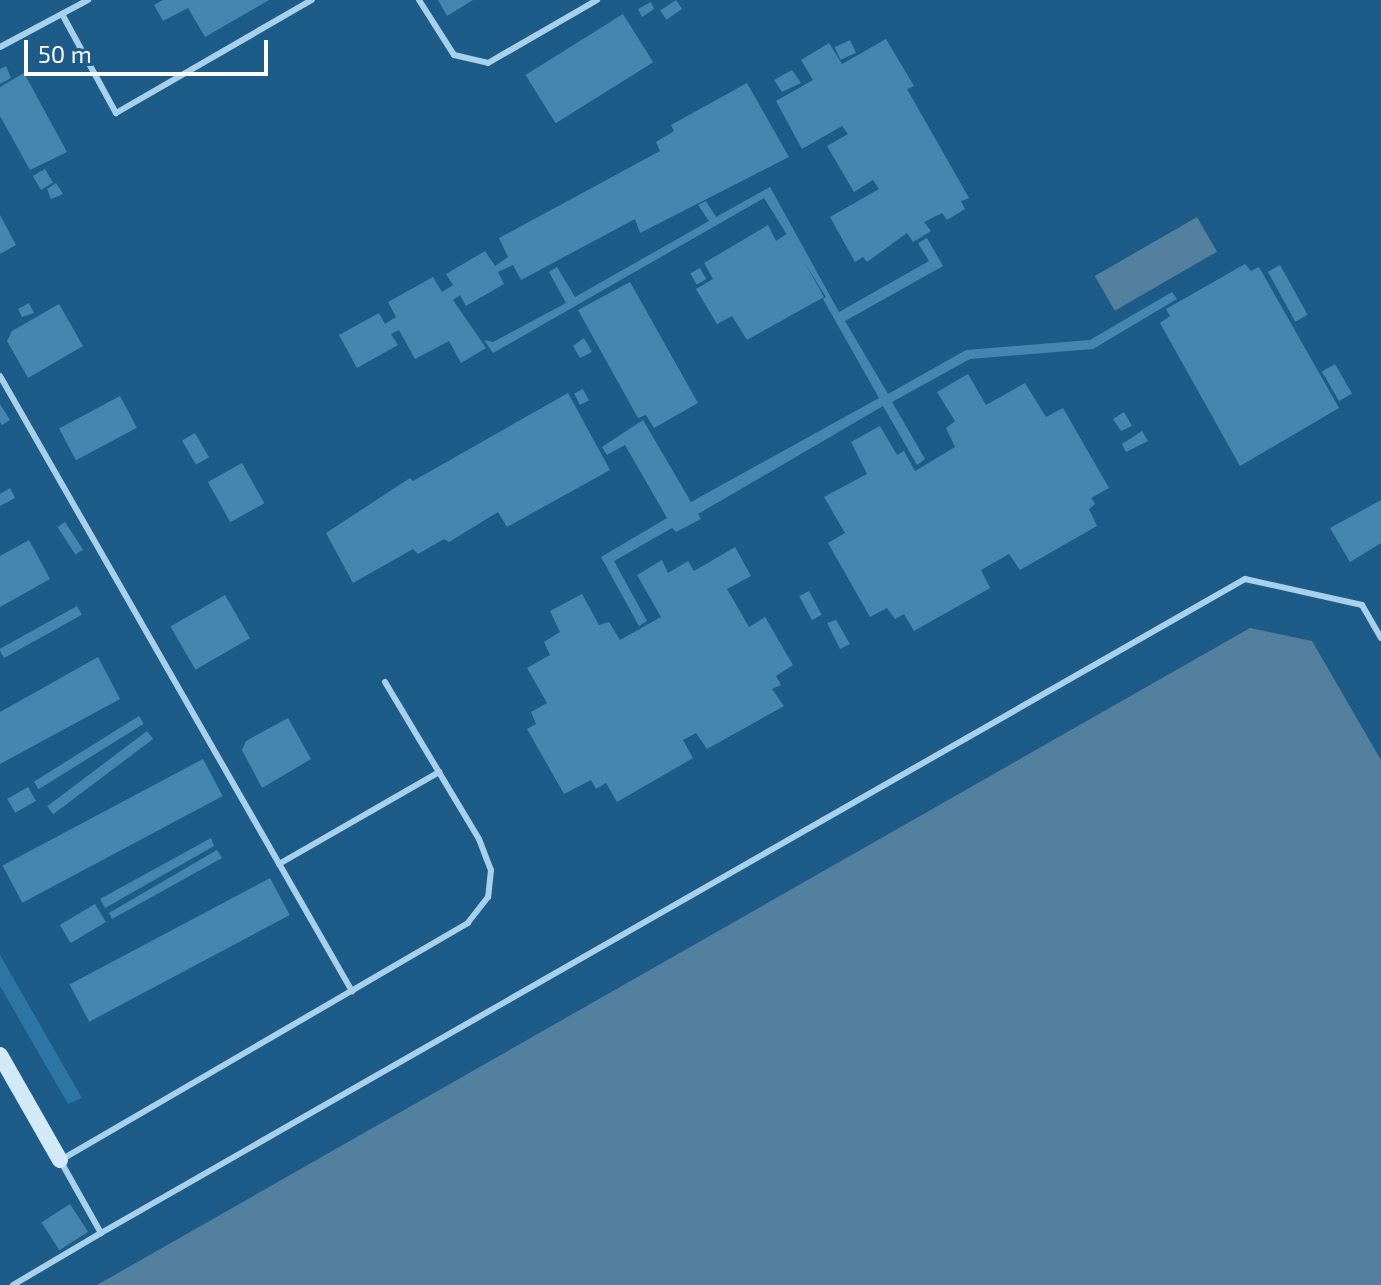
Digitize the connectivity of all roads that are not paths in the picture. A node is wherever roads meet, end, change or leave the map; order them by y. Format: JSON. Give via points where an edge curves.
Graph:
{"nodes":[{"id":1,"x":88,"y":0,"type":"edge"},
{"id":2,"x":312,"y":0,"type":"edge"},
{"id":3,"x":419,"y":0,"type":"edge"},
{"id":4,"x":597,"y":0,"type":"edge"},
{"id":5,"x":62,"y":14,"type":"junction"},
{"id":6,"x":0,"y":47,"type":"edge"},
{"id":7,"x":0,"y":376,"type":"edge"},
{"id":8,"x":1381,"y":638,"type":"edge"},
{"id":9,"x":385,"y":682,"type":"dead end"},
{"id":10,"x":439,"y":772,"type":"junction"},
{"id":11,"x":279,"y":864,"type":"junction"},
{"id":12,"x":352,"y":991,"type":"junction"},
{"id":13,"x":0,"y":1055,"type":"edge"},
{"id":14,"x":60,"y":1160,"type":"junction"},
{"id":15,"x":101,"y":1233,"type":"junction"},
{"id":16,"x":13,"y":1285,"type":"edge"}],
"edges":[{"from":1,"to":5,"type":"lane"},
{"from":2,"to":5,"type":"lane","via":[[116,113]]},
{"from":3,"to":4,"type":"lane","via":[[454,55],[488,63]]},
{"from":5,"to":6,"type":"lane"},
{"from":7,"to":11,"type":"lane"},
{"from":8,"to":15,"type":"lane","via":[[1362,605],[1245,579]]},
{"from":9,"to":10,"type":"lane"},
{"from":10,"to":11,"type":"lane"},
{"from":10,"to":12,"type":"lane","via":[[479,839],[491,870],[488,897],[468,923]]},
{"from":11,"to":12,"type":"lane"},
{"from":12,"to":14,"type":"lane"},
{"from":13,"to":14,"type":"street"},
{"from":14,"to":15,"type":"lane"},
{"from":15,"to":16,"type":"lane"}]}
